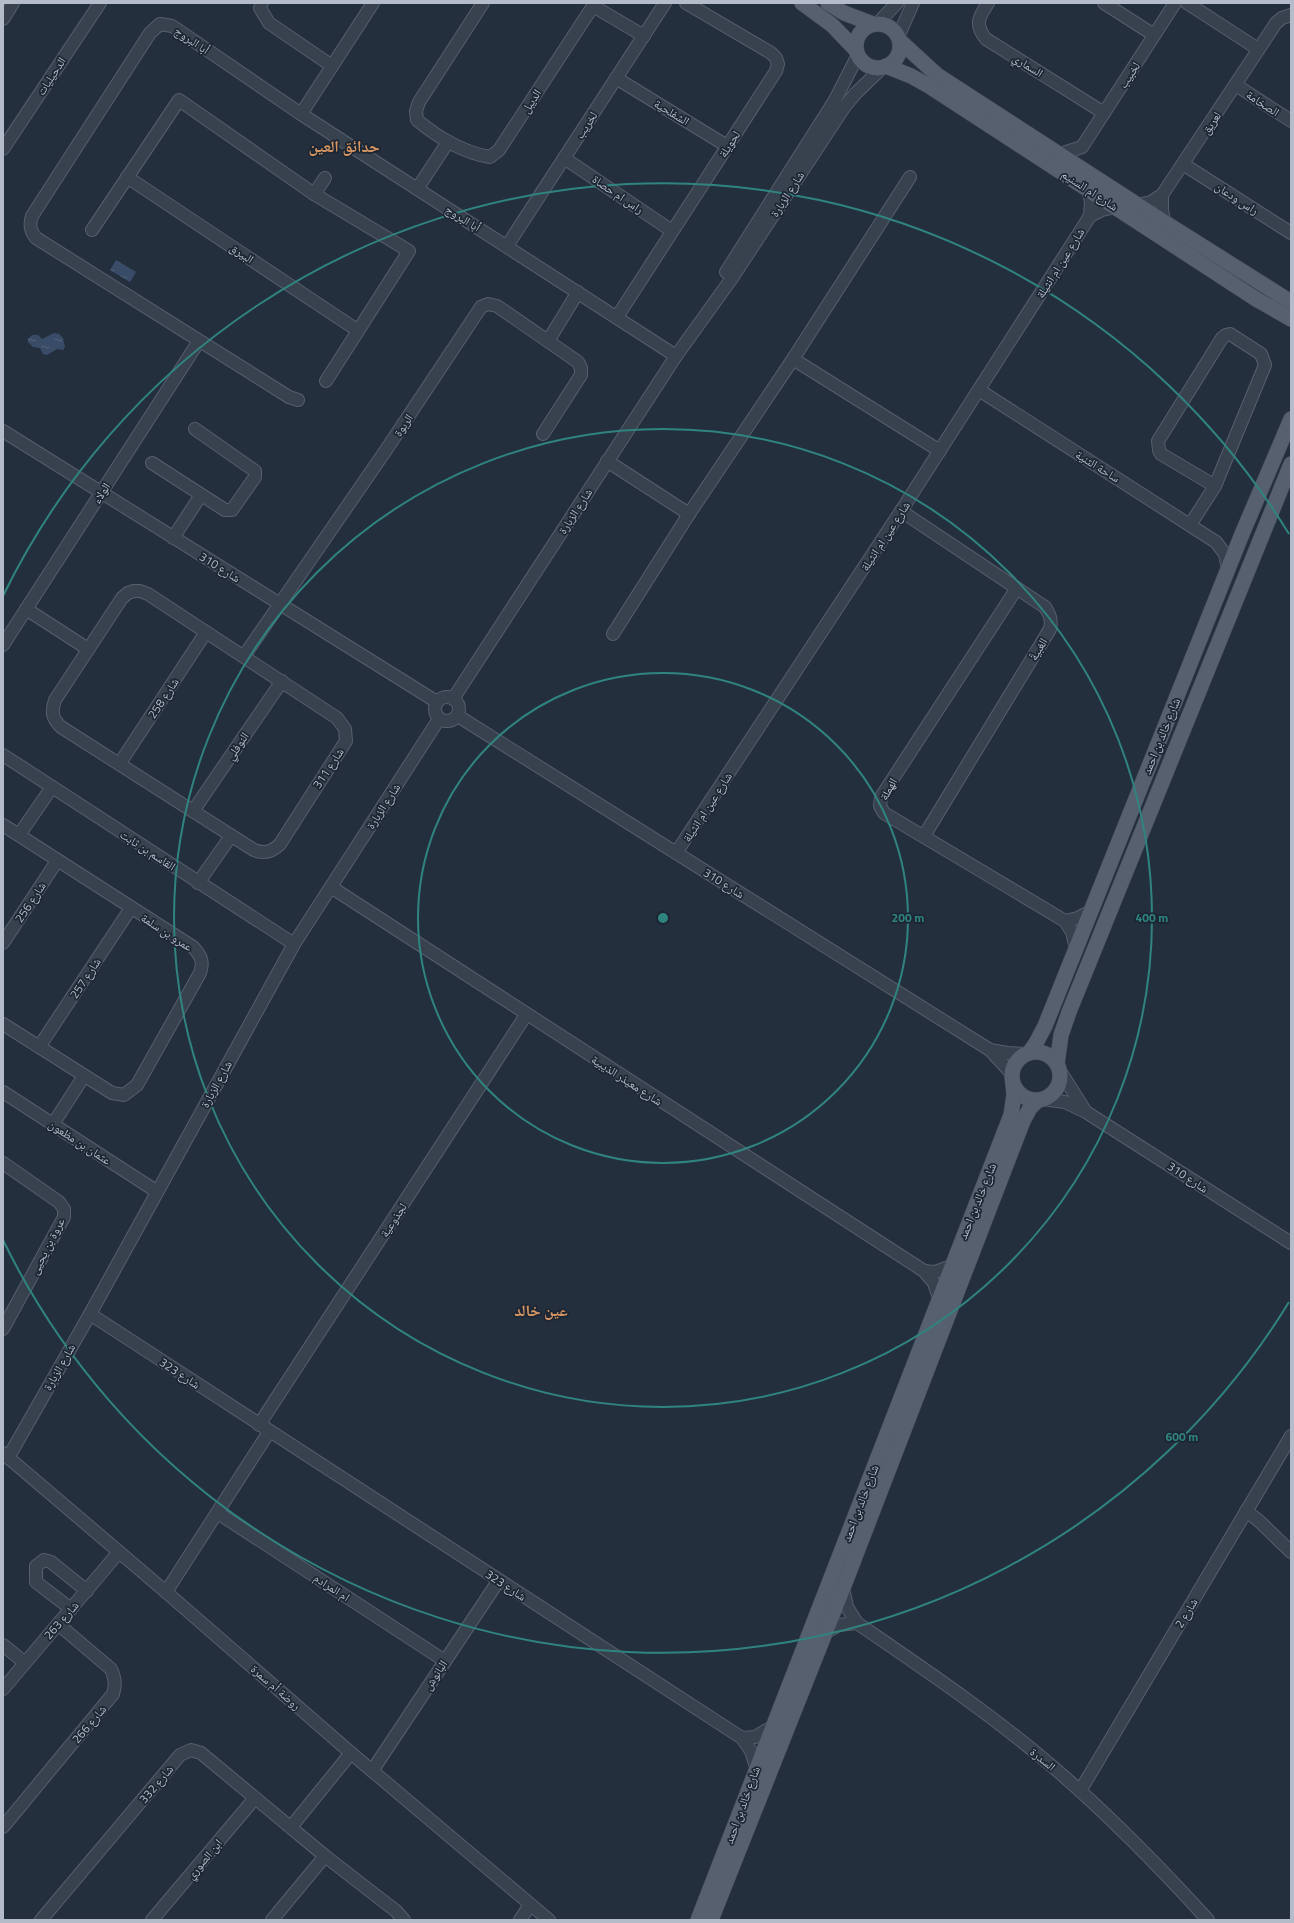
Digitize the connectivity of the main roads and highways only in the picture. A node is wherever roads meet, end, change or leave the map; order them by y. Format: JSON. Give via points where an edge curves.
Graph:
{"nodes":[{"id":1,"x":802,"y":3,"type":"edge"},
{"id":2,"x":828,"y":3,"type":"edge"},
{"id":3,"x":875,"y":24,"type":"junction"},
{"id":4,"x":899,"y":39,"type":"junction"},
{"id":5,"x":857,"y":52,"type":"junction"},
{"id":6,"x":884,"y":67,"type":"junction"},
{"id":7,"x":1291,"y":302,"type":"edge"},
{"id":8,"x":1291,"y":319,"type":"edge"},
{"id":9,"x":1291,"y":419,"type":"edge"},
{"id":10,"x":1291,"y":464,"type":"edge"},
{"id":11,"x":1028,"y":1053,"type":"junction"},
{"id":12,"x":1058,"y":1068,"type":"junction"},
{"id":13,"x":1013,"y":1079,"type":"junction"},
{"id":14,"x":1040,"y":1099,"type":"junction"},
{"id":15,"x":698,"y":1920,"type":"edge"},
{"id":16,"x":711,"y":1920,"type":"edge"}],
"edges":[{"from":1,"to":5,"type":"main road","via":[[832,24]]},
{"from":2,"to":3,"type":"main road","via":[[844,13]]},
{"from":3,"to":4,"type":"main road","via":[[887,26],[896,32]]},
{"from":3,"to":5,"type":"main road","via":[[858,36]]},
{"from":4,"to":6,"type":"main road","via":[[898,56]]},
{"from":4,"to":7,"type":"main road","name":"شارع ام السنيم","via":[[937,75]]},
{"from":5,"to":6,"type":"main road","via":[[867,65]]},
{"from":6,"to":8,"type":"main road","name":"شارع ام السنيم","via":[[911,76],[929,86],[1256,299]]},
{"from":9,"to":11,"type":"main road","name":"شارع خالد بن احمد","via":[[1242,534],[1041,1035]]},
{"from":10,"to":12,"type":"main road","name":"شارع خالد بن احمد","via":[[1067,1017],[1061,1035]]},
{"from":11,"to":12,"type":"main road","via":[[1048,1055]]},
{"from":11,"to":13,"type":"main road","via":[[1016,1062]]},
{"from":12,"to":14,"type":"main road","via":[[1060,1078],[1054,1092]]},
{"from":13,"to":14,"type":"main road","via":[[1020,1094]]},
{"from":13,"to":15,"type":"main road","name":"شارع خالد بن احمد","via":[[1011,1115]]},
{"from":14,"to":16,"type":"main road","name":"شارع خالد بن احمد","via":[[1030,1108],[1023,1121],[843,1588]]}]}
